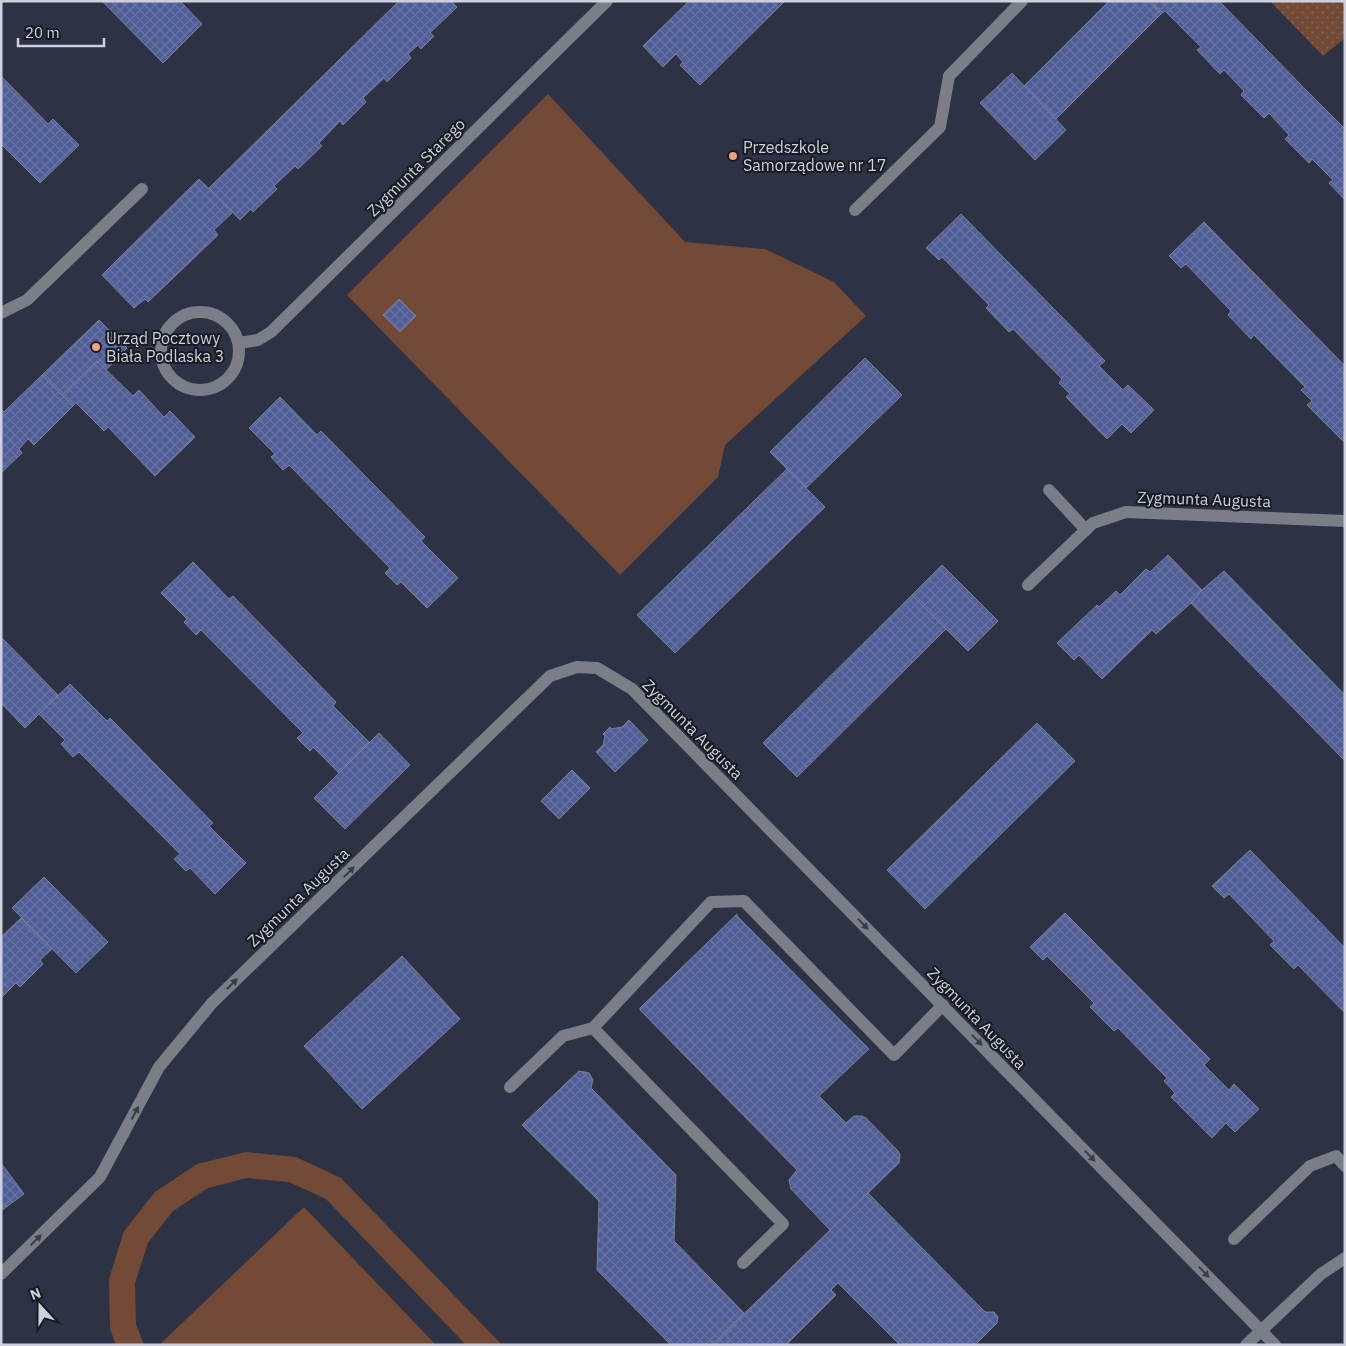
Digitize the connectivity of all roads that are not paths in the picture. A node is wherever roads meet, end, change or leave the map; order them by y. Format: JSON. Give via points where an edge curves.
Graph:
{"nodes":[{"id":1,"x":607,"y":1,"type":"edge"},
{"id":2,"x":1022,"y":1,"type":"edge"},
{"id":3,"x":142,"y":189,"type":"dead end"},
{"id":4,"x":855,"y":210,"type":"dead end"},
{"id":5,"x":1,"y":313,"type":"edge"},
{"id":6,"x":239,"y":343,"type":"junction"},
{"id":7,"x":1049,"y":490,"type":"dead end"},
{"id":8,"x":1345,"y":521,"type":"edge"},
{"id":9,"x":1086,"y":530,"type":"junction"},
{"id":10,"x":1028,"y":585,"type":"dead end"},
{"id":11,"x":943,"y":1006,"type":"junction"},
{"id":12,"x":593,"y":1028,"type":"junction"},
{"id":13,"x":510,"y":1087,"type":"dead end"},
{"id":14,"x":1345,"y":1166,"type":"edge"},
{"id":15,"x":1234,"y":1239,"type":"dead end"},
{"id":16,"x":1345,"y":1258,"type":"edge"},
{"id":17,"x":743,"y":1263,"type":"dead end"},
{"id":18,"x":1,"y":1274,"type":"edge"},
{"id":19,"x":1261,"y":1330,"type":"junction"},
{"id":20,"x":1246,"y":1345,"type":"edge"},
{"id":21,"x":1275,"y":1345,"type":"edge"}],
"edges":[{"from":1,"to":6,"type":"street","name":"Zygmunta Starego","via":[[271,332],[258,340]]},
{"from":2,"to":4,"type":"street","via":[[949,76],[940,127]]},
{"from":3,"to":5,"type":"street","via":[[26,300]]},
{"from":6,"to":6,"type":"street","via":[[233,328],[222,318],[207,312],[191,312],[177,319],[166,331],[161,345],[161,361],[168,375],[180,386],[194,391],[210,390],[224,384],[234,372],[240,358]]},
{"from":7,"to":9,"type":"street"},
{"from":8,"to":9,"type":"street","name":"Zygmunta Augusta","via":[[1126,512],[1093,523]]},
{"from":9,"to":10,"type":"street","name":"Zygmunta Augusta"},
{"from":11,"to":12,"type":"street","via":[[894,1055],[744,901],[711,902]]},
{"from":18,"to":11,"type":"street","name":"Zygmunta Augusta","one_way":true,"via":[[100,1177],[159,1067],[212,1003],[550,676],[577,667],[597,668],[632,689]]},
{"from":11,"to":19,"type":"street","name":"Zygmunta Augusta","one_way":true},
{"from":12,"to":13,"type":"street","via":[[563,1036]]},
{"from":12,"to":17,"type":"street","via":[[783,1224]]},
{"from":14,"to":15,"type":"street","via":[[1336,1156],[1310,1166]]},
{"from":16,"to":19,"type":"street","via":[[1321,1274]]},
{"from":19,"to":20,"type":"street"},
{"from":19,"to":21,"type":"street","name":"Zygmunta Augusta"}]}
